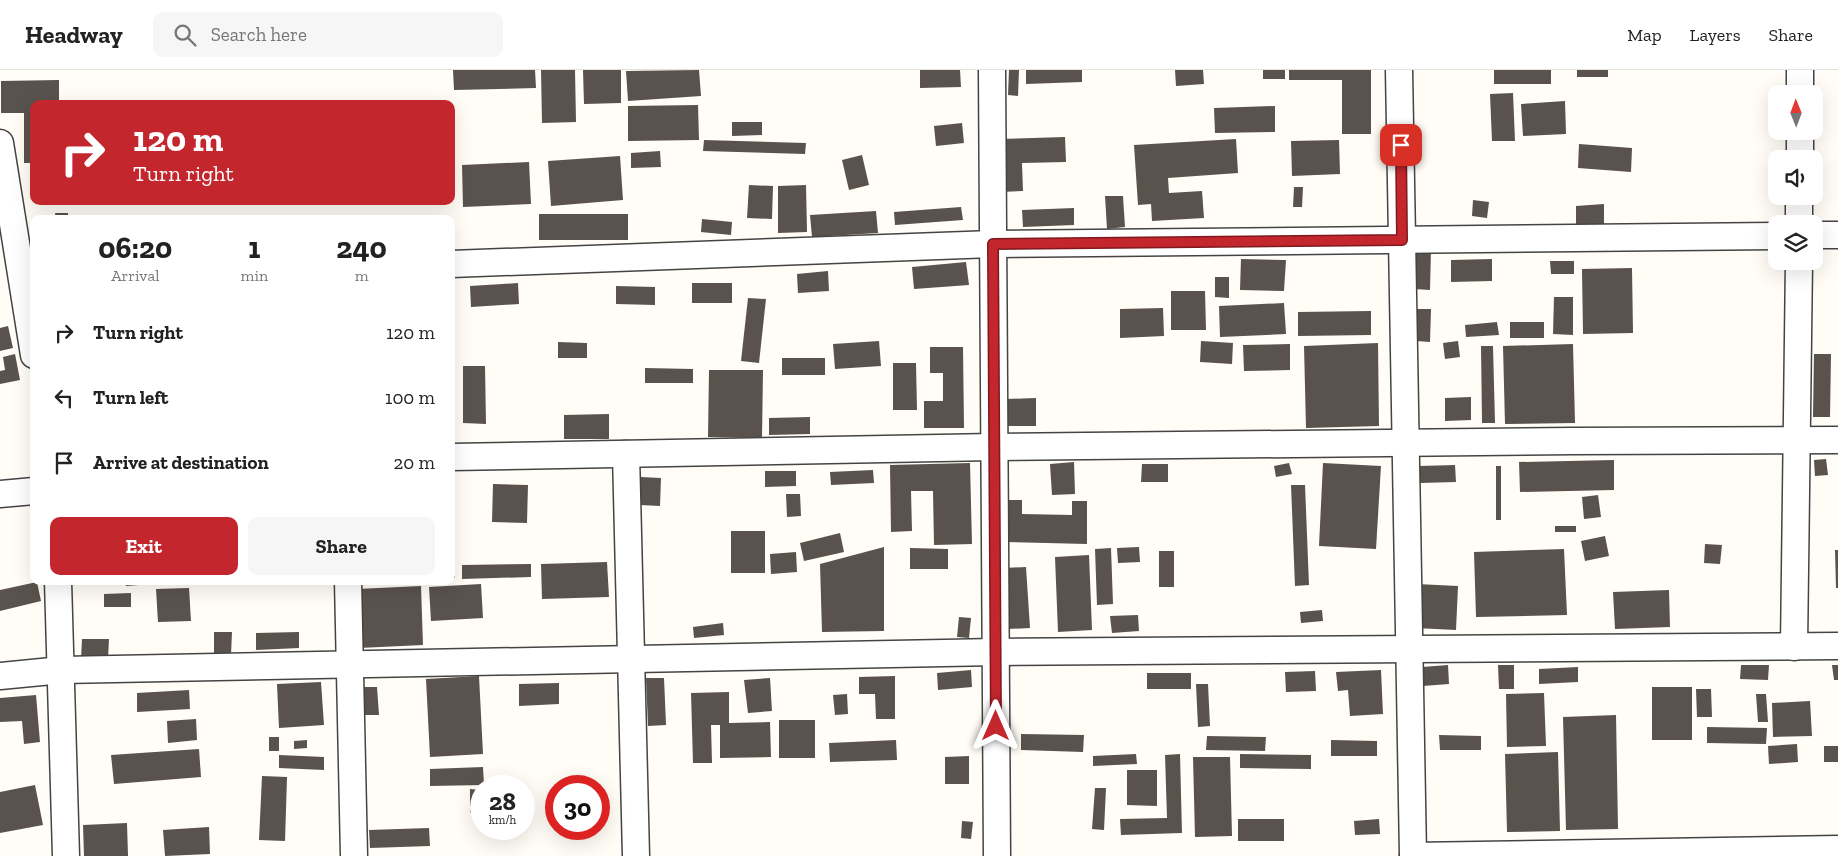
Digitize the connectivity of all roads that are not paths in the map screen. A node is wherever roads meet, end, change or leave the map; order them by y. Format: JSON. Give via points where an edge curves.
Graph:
{"nodes":[{"id":1,"x":992,"y":70,"type":"edge"},
{"id":2,"x":1400,"y":70,"type":"edge"},
{"id":3,"x":1800,"y":70,"type":"edge"},
{"id":4,"x":1800,"y":85,"type":"edge"},
{"id":5,"x":0,"y":143,"type":"edge"},
{"id":6,"x":1823,"y":235,"type":"edge"},
{"id":7,"x":1838,"y":235,"type":"edge"},
{"id":8,"x":1768,"y":236,"type":"edge"},
{"id":9,"x":1402,"y":240,"type":"junction"},
{"id":10,"x":993,"y":244,"type":"junction"},
{"id":11,"x":455,"y":264,"type":"edge"},
{"id":12,"x":1798,"y":270,"type":"edge"},
{"id":13,"x":19,"y":281,"type":"edge"},
{"id":14,"x":30,"y":335,"type":"edge"},
{"id":15,"x":1838,"y":440,"type":"edge"},
{"id":16,"x":1797,"y":441,"type":"junction"},
{"id":17,"x":1406,"y":442,"type":"junction"},
{"id":18,"x":994,"y":447,"type":"junction"},
{"id":19,"x":626,"y":454,"type":"junction"},
{"id":20,"x":455,"y":457,"type":"edge"},
{"id":21,"x":30,"y":491,"type":"edge"},
{"id":22,"x":0,"y":494,"type":"edge"},
{"id":23,"x":58,"y":585,"type":"edge"},
{"id":24,"x":348,"y":585,"type":"edge"},
{"id":25,"x":1838,"y":646,"type":"edge"},
{"id":26,"x":1794,"y":647,"type":"junction"},
{"id":27,"x":1409,"y":649,"type":"junction"},
{"id":28,"x":996,"y":652,"type":"junction"},
{"id":29,"x":631,"y":659,"type":"junction"},
{"id":30,"x":350,"y":665,"type":"junction"},
{"id":31,"x":62,"y":670,"type":"junction"},
{"id":32,"x":0,"y":676,"type":"edge"},
{"id":33,"x":1838,"y":849,"type":"edge"},
{"id":34,"x":66,"y":856,"type":"edge"},
{"id":35,"x":354,"y":856,"type":"edge"},
{"id":36,"x":636,"y":856,"type":"edge"},
{"id":37,"x":997,"y":856,"type":"edge"},
{"id":38,"x":1413,"y":856,"type":"edge"}],
"edges":[{"from":1,"to":10,"type":"street"},
{"from":2,"to":9,"type":"street"},
{"from":3,"to":4,"type":"street"},
{"from":5,"to":13,"type":"street"},
{"from":6,"to":7,"type":"street"},
{"from":8,"to":9,"type":"street"},
{"from":9,"to":10,"type":"street"},
{"from":9,"to":17,"type":"street"},
{"from":10,"to":11,"type":"street"},
{"from":10,"to":18,"type":"street"},
{"from":12,"to":16,"type":"street"},
{"from":13,"to":14,"type":"street"},
{"from":15,"to":16,"type":"street"},
{"from":16,"to":17,"type":"street"},
{"from":16,"to":26,"type":"street"},
{"from":17,"to":18,"type":"street"},
{"from":17,"to":27,"type":"street"},
{"from":18,"to":19,"type":"street"},
{"from":18,"to":28,"type":"street"},
{"from":19,"to":20,"type":"street"},
{"from":19,"to":29,"type":"street"},
{"from":21,"to":22,"type":"street"},
{"from":23,"to":31,"type":"street"},
{"from":24,"to":30,"type":"street"},
{"from":25,"to":26,"type":"street"},
{"from":26,"to":27,"type":"street"},
{"from":27,"to":28,"type":"street"},
{"from":27,"to":38,"type":"street"},
{"from":28,"to":29,"type":"street"},
{"from":28,"to":37,"type":"street"},
{"from":29,"to":30,"type":"street"},
{"from":29,"to":36,"type":"street"},
{"from":30,"to":31,"type":"street"},
{"from":30,"to":35,"type":"street"},
{"from":31,"to":32,"type":"street"},
{"from":31,"to":34,"type":"street"},
{"from":33,"to":38,"type":"street"}]}
